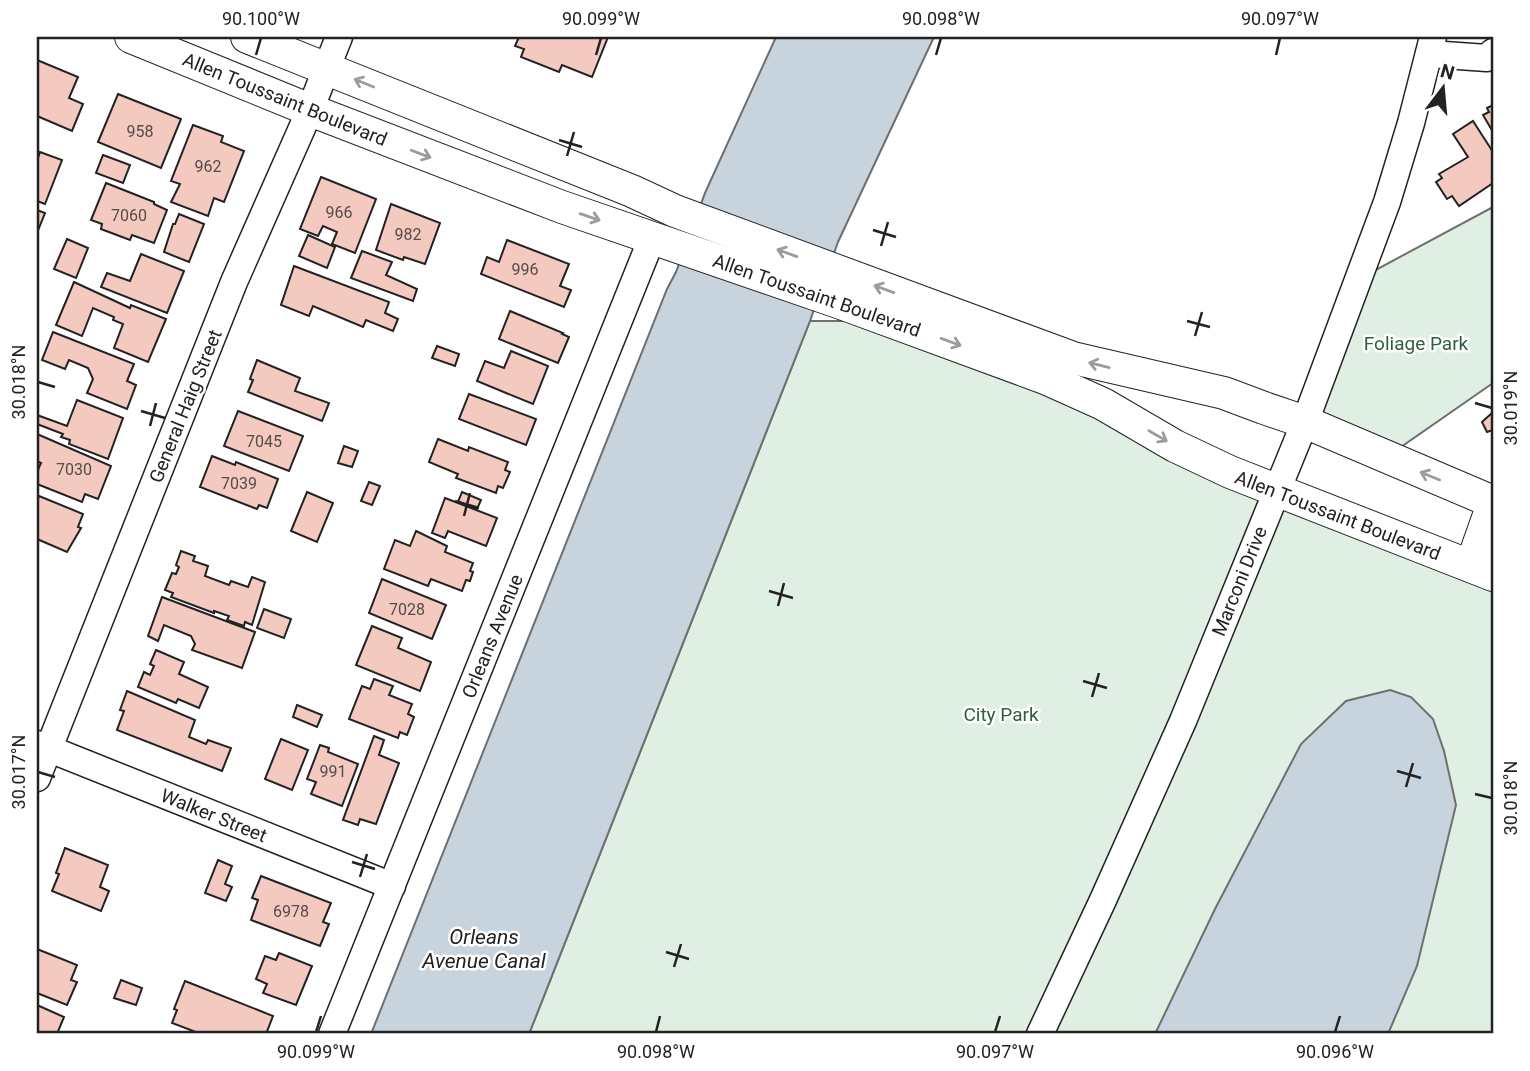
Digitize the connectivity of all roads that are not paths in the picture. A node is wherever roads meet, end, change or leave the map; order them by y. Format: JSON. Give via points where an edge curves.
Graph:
{"nodes":[{"id":1,"x":131,"y":37,"type":"edge"},
{"id":2,"x":247,"y":37,"type":"edge"},
{"id":3,"x":339,"y":37,"type":"edge"},
{"id":4,"x":1432,"y":45,"type":"edge"},
{"id":5,"x":1493,"y":52,"type":"edge"},
{"id":6,"x":327,"y":68,"type":"junction"},
{"id":7,"x":310,"y":110,"type":"junction"},
{"id":8,"x":541,"y":155,"type":"junction"},
{"id":9,"x":526,"y":194,"type":"junction"},
{"id":10,"x":658,"y":240,"type":"junction"},
{"id":11,"x":846,"y":290,"type":"junction"},
{"id":12,"x":1305,"y":422,"type":"junction"},
{"id":13,"x":1278,"y":491,"type":"junction"},
{"id":14,"x":1493,"y":503,"type":"edge"},
{"id":15,"x":1482,"y":571,"type":"edge"},
{"id":16,"x":43,"y":747,"type":"edge"},
{"id":17,"x":37,"y":778,"type":"edge"},
{"id":18,"x":392,"y":886,"type":"junction"},
{"id":19,"x":332,"y":1034,"type":"edge"},
{"id":20,"x":1040,"y":1034,"type":"edge"}],
"edges":[{"from":1,"to":7,"type":"main road","name":"Allen Toussaint Boulevard"},
{"from":2,"to":6,"type":"main road","name":"Allen Toussaint Boulevard"},
{"from":3,"to":6,"type":"street","name":"General Haig Street"},
{"from":4,"to":5,"type":"street","via":[[1487,58]]},
{"from":4,"to":12,"type":"street","name":"Marconi Drive","via":[[1387,202]]},
{"from":6,"to":7,"type":"street","name":"General Haig Street"},
{"from":8,"to":6,"type":"main road","name":"Allen Toussaint Boulevard","one_way":true},
{"from":7,"to":9,"type":"main road","name":"Allen Toussaint Boulevard","one_way":true},
{"from":7,"to":16,"type":"street","name":"General Haig Street","via":[[234,282]]},
{"from":8,"to":9,"type":"main road"},
{"from":11,"to":8,"type":"main road","name":"Allen Toussaint Boulevard","one_way":true,"via":[[632,191]]},
{"from":9,"to":10,"type":"main road","name":"Allen Toussaint Boulevard","one_way":true},
{"from":10,"to":11,"type":"main road","name":"Allen Toussaint Boulevard"},
{"from":10,"to":18,"type":"street","name":"Orleans Avenue"},
{"from":12,"to":11,"type":"main road","name":"Allen Toussaint Boulevard","one_way":true,"via":[[1224,393],[1073,358]]},
{"from":11,"to":13,"type":"main road","name":"Allen Toussaint Boulevard","one_way":true,"via":[[1045,377],[1175,446]]},
{"from":12,"to":13,"type":"street","name":"Marconi Drive"},
{"from":14,"to":12,"type":"main road","name":"Allen Toussaint Boulevard","one_way":true},
{"from":13,"to":15,"type":"main road","name":"Allen Toussaint Boulevard"},
{"from":13,"to":20,"type":"street","name":"Marconi Drive","via":[[1183,721]]},
{"from":14,"to":15,"type":"main road"},
{"from":16,"to":17,"type":"street","name":"General Haig Street"},
{"from":16,"to":18,"type":"street","name":"Walker Street"},
{"from":18,"to":19,"type":"street","name":"Orleans Avenue"}]}
